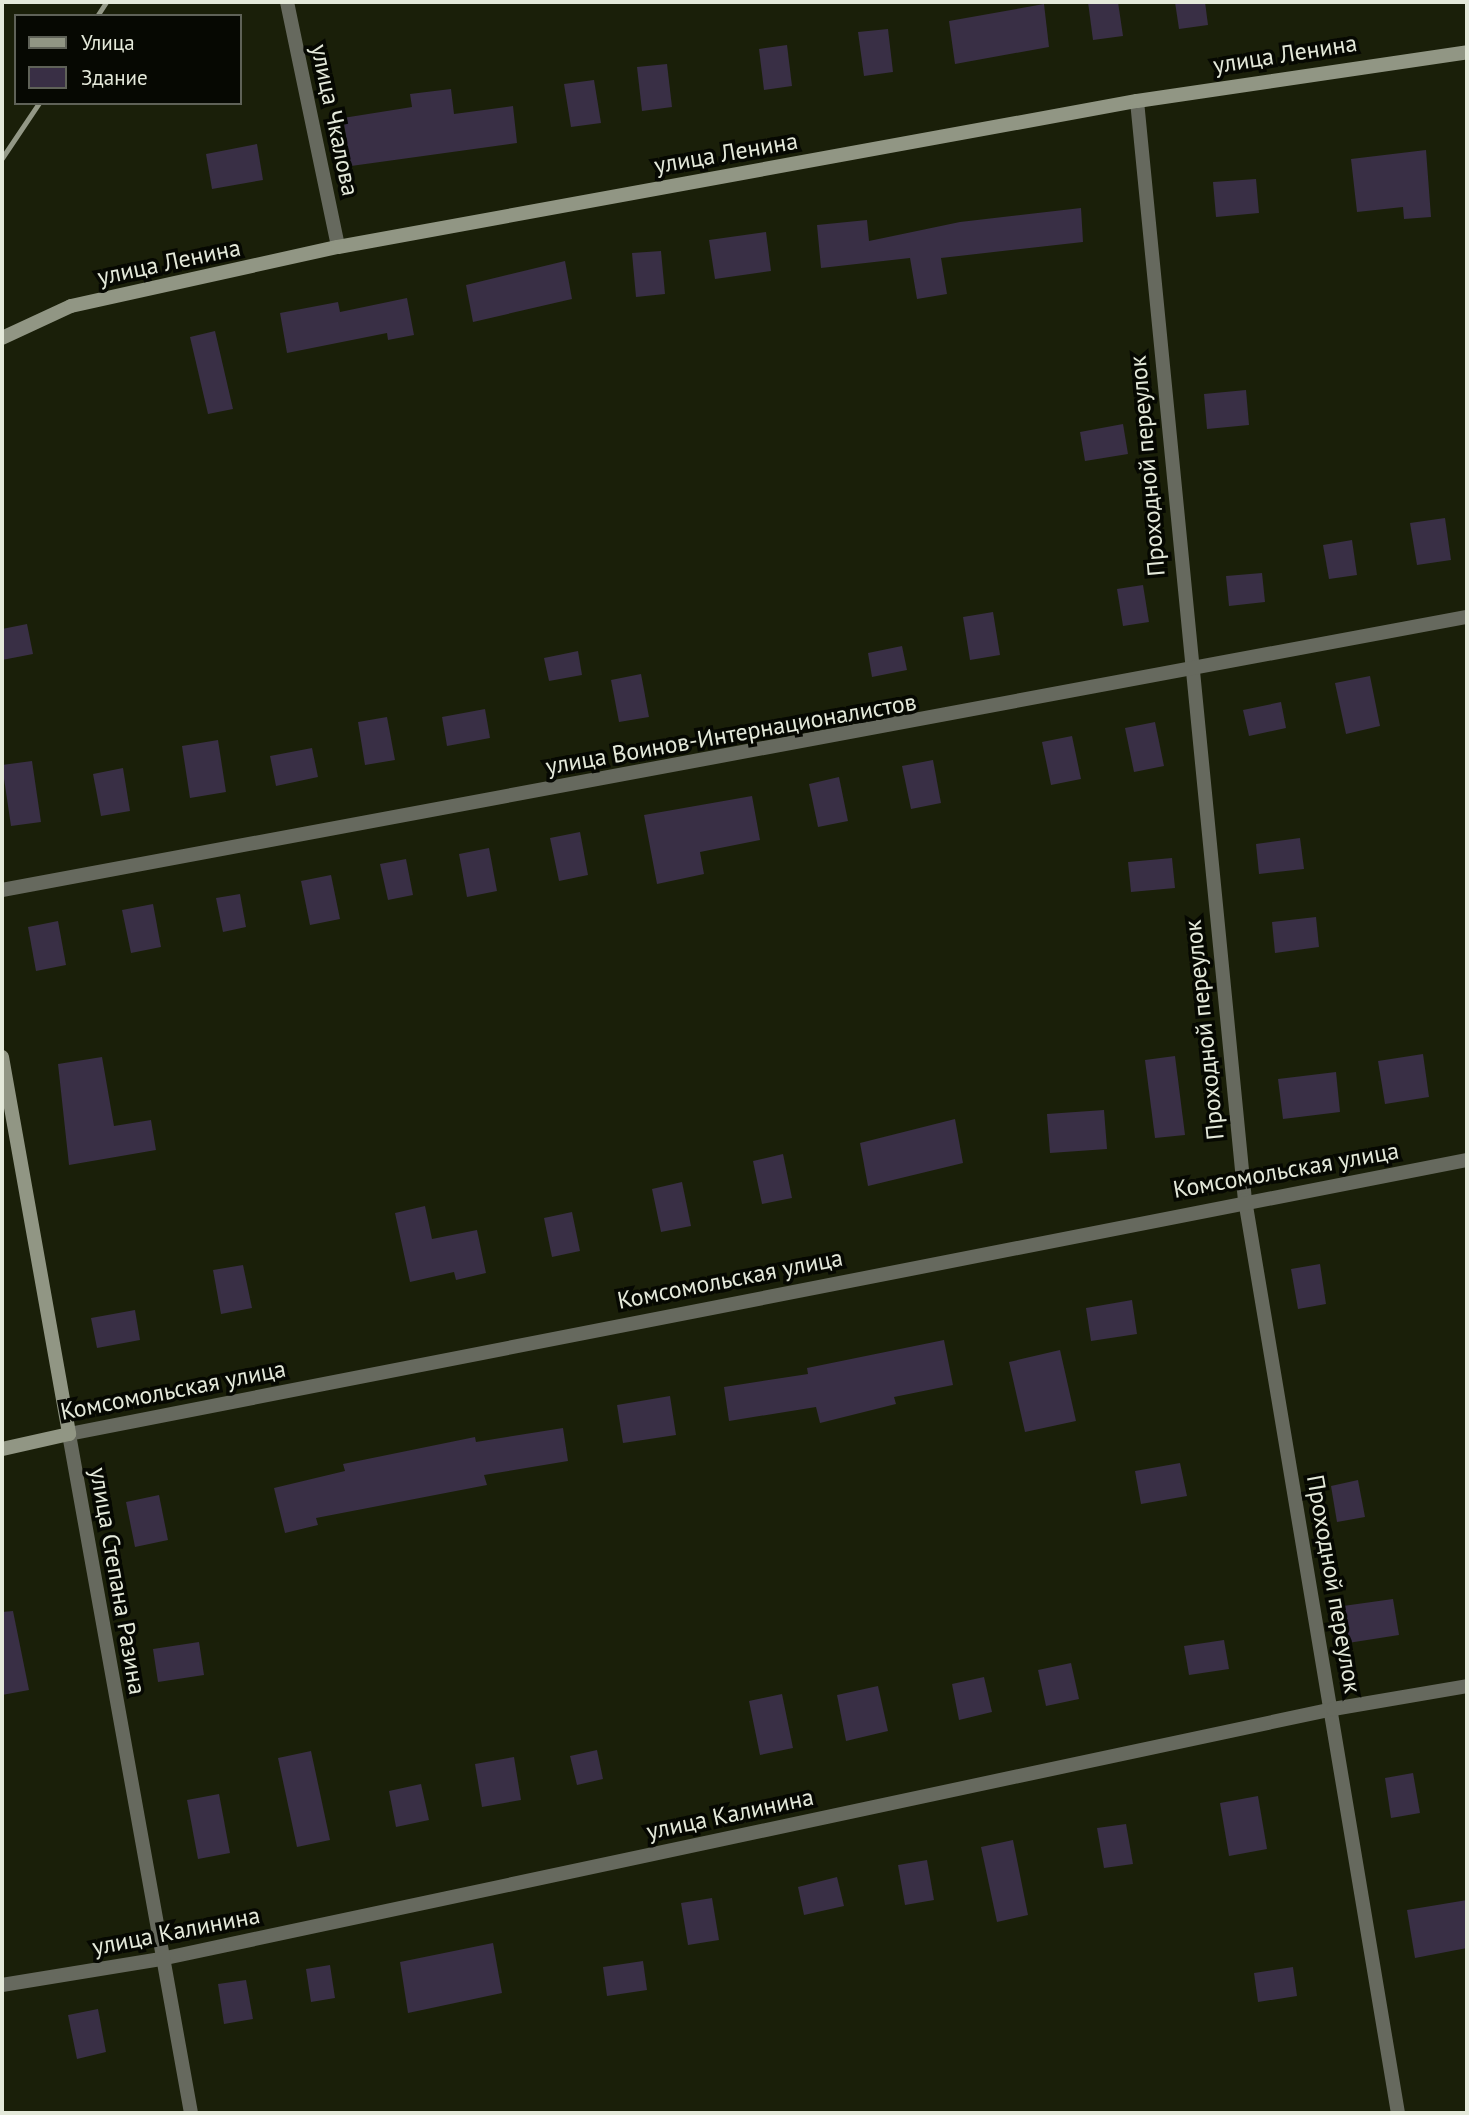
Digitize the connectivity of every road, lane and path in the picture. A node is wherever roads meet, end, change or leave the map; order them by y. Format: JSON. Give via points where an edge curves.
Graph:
{"nodes":[{"id":1,"x":287,"y":2,"type":"edge"},
{"id":2,"x":1467,"y":51,"type":"edge"},
{"id":3,"x":1137,"y":101,"type":"junction"},
{"id":4,"x":338,"y":247,"type":"junction"},
{"id":5,"x":2,"y":338,"type":"edge"},
{"id":6,"x":1467,"y":617,"type":"edge"},
{"id":7,"x":1188,"y":674,"type":"junction"},
{"id":8,"x":2,"y":890,"type":"edge"},
{"id":9,"x":2,"y":1057,"type":"edge"},
{"id":10,"x":1467,"y":1160,"type":"edge"},
{"id":11,"x":1245,"y":1200,"type":"junction"},
{"id":12,"x":69,"y":1434,"type":"junction"},
{"id":13,"x":2,"y":1448,"type":"edge"},
{"id":14,"x":1467,"y":1686,"type":"edge"},
{"id":15,"x":1333,"y":1709,"type":"junction"},
{"id":16,"x":161,"y":1959,"type":"junction"},
{"id":17,"x":2,"y":1985,"type":"edge"},
{"id":18,"x":191,"y":2113,"type":"edge"},
{"id":19,"x":1398,"y":2113,"type":"edge"}],
"edges":[{"from":1,"to":4,"type":"street","name":"улица Чкалова"},
{"from":2,"to":3,"type":"main road","name":"улица Ленина"},
{"from":3,"to":4,"type":"main road","name":"улица Ленина"},
{"from":3,"to":7,"type":"street","name":"Проходной переулок"},
{"from":4,"to":5,"type":"main road","name":"улица Ленина","via":[[71,306]]},
{"from":6,"to":7,"type":"street","name":"улица Воинов-Интернационалистов"},
{"from":7,"to":8,"type":"street","name":"улица Воинов-Интернационалистов"},
{"from":7,"to":11,"type":"street","name":"Проходной переулок"},
{"from":9,"to":12,"type":"main road","name":"улица Степана Разина"},
{"from":10,"to":11,"type":"street","name":"Комсомольская улица"},
{"from":11,"to":12,"type":"street","name":"Комсомольская улица"},
{"from":11,"to":15,"type":"street","name":"Проходной переулок"},
{"from":12,"to":13,"type":"main road","name":"Комсомольская улица"},
{"from":12,"to":16,"type":"street","name":"улица Степана Разина"},
{"from":14,"to":15,"type":"street","name":"улица Калинина"},
{"from":15,"to":16,"type":"street","name":"улица Калинина"},
{"from":15,"to":19,"type":"street","name":"Проходной переулок"},
{"from":16,"to":17,"type":"street","name":"улица Калинина"},
{"from":16,"to":18,"type":"street","name":"улица Степана Разина"}]}
